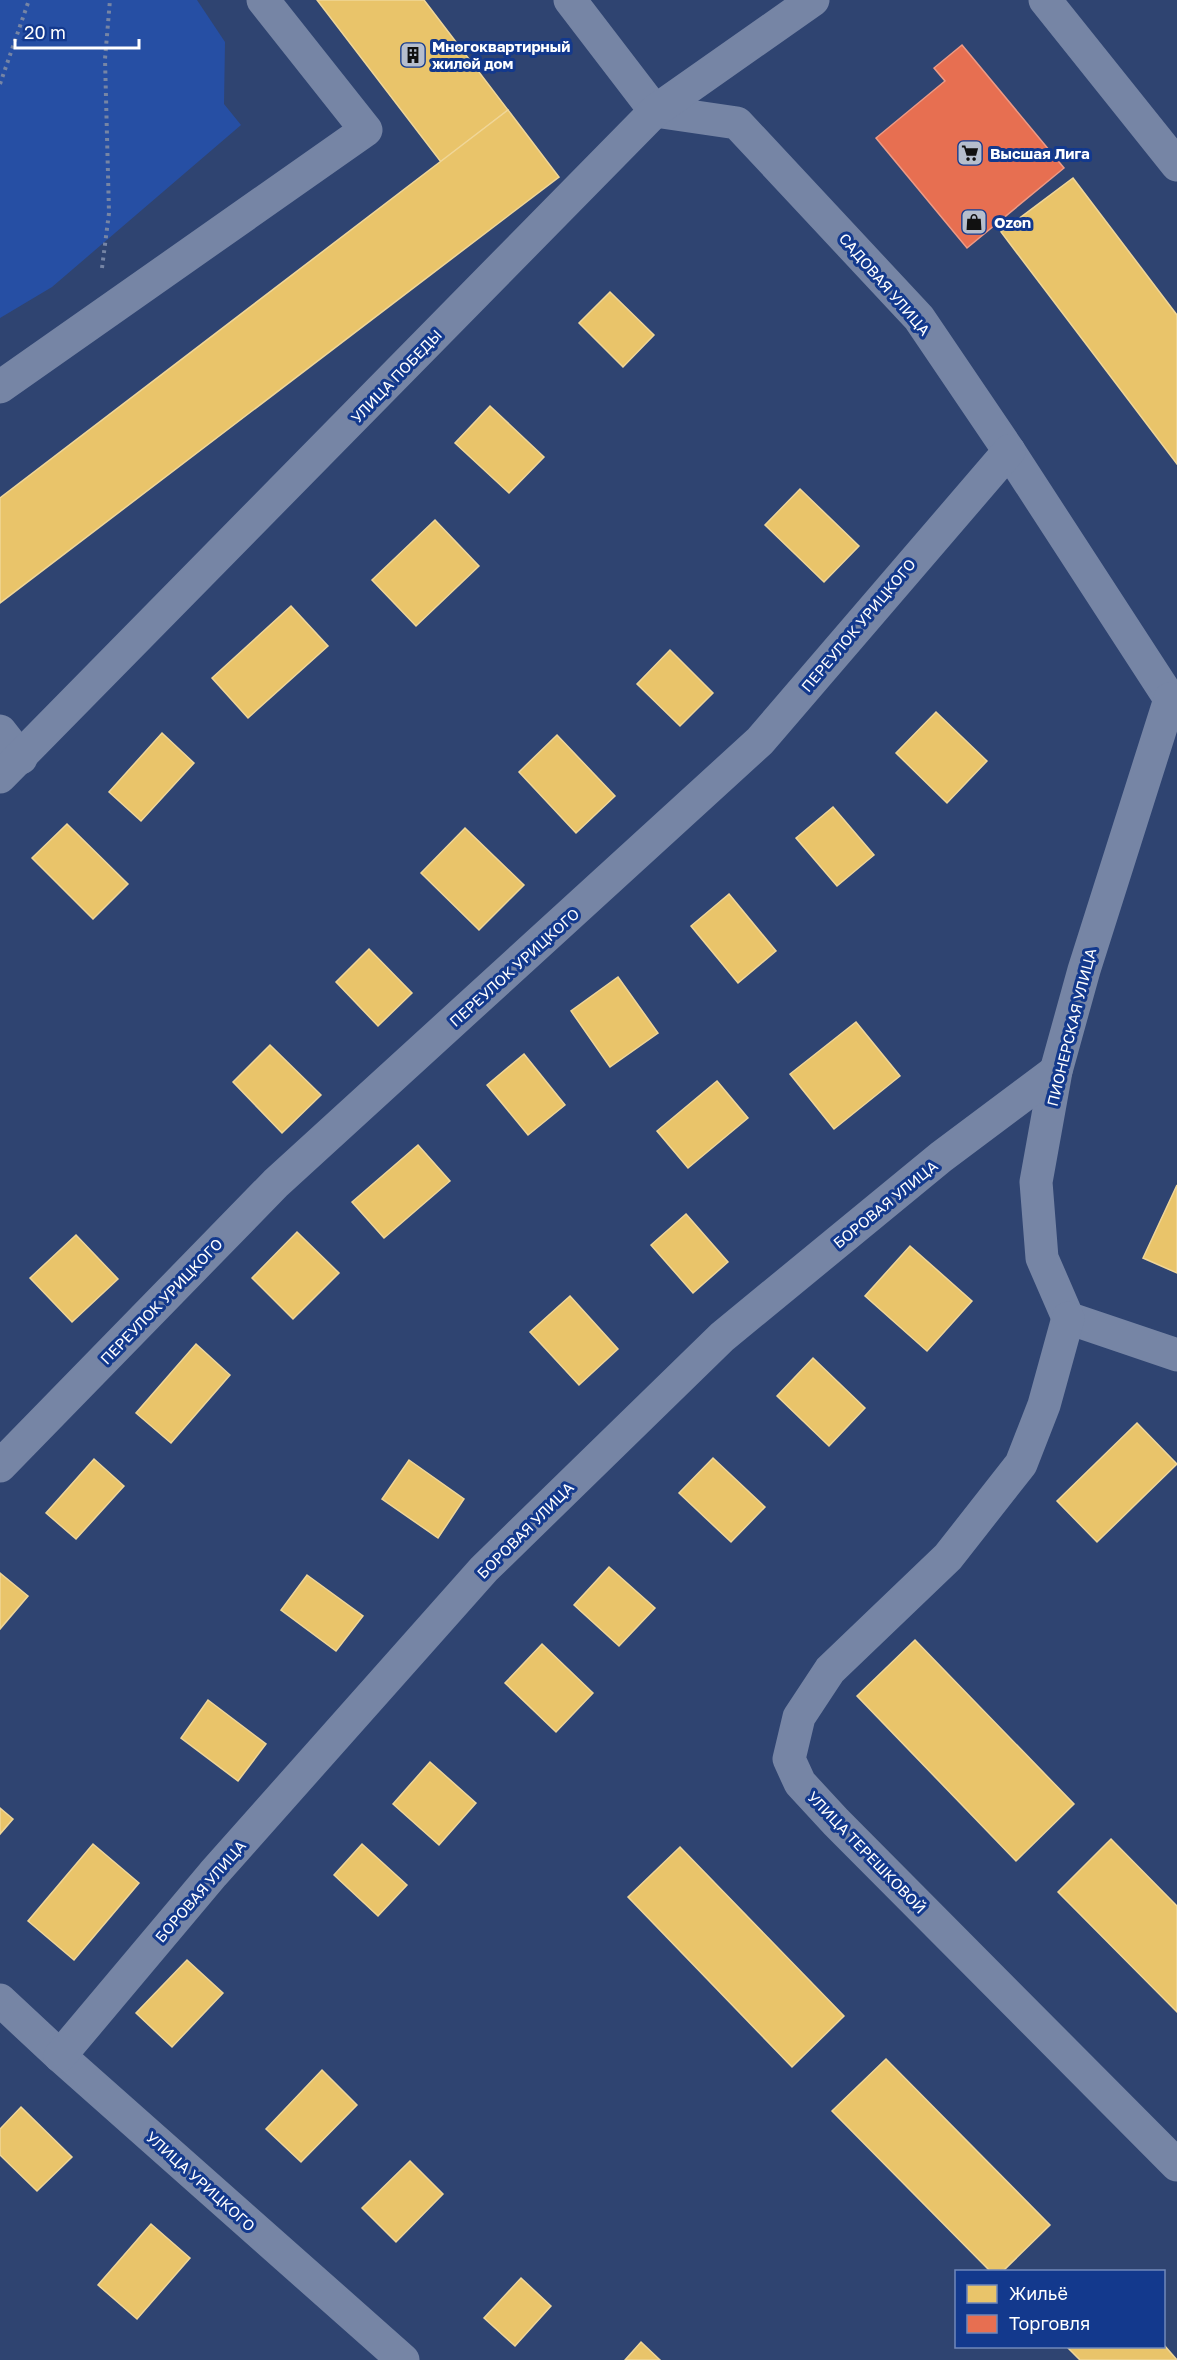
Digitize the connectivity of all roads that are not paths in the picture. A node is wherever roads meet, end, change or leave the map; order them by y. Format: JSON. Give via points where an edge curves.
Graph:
{"nodes":[{"id":1,"x":263,"y":0,"type":"edge"},
{"id":2,"x":570,"y":0,"type":"edge"},
{"id":3,"x":813,"y":0,"type":"edge"},
{"id":4,"x":1045,"y":0,"type":"edge"},
{"id":5,"x":656,"y":111,"type":"junction"},
{"id":6,"x":1177,"y":165,"type":"edge"},
{"id":7,"x":0,"y":387,"type":"edge"},
{"id":8,"x":1009,"y":451,"type":"junction"},
{"id":9,"x":1173,"y":702,"type":"edge"},
{"id":10,"x":0,"y":731,"type":"edge"},
{"id":11,"x":10,"y":768,"type":"edge"},
{"id":12,"x":1056,"y":1071,"type":"junction"},
{"id":13,"x":1068,"y":1318,"type":"junction"},
{"id":14,"x":1177,"y":1355,"type":"edge"},
{"id":15,"x":0,"y":1466,"type":"edge"},
{"id":16,"x":0,"y":2000,"type":"edge"},
{"id":17,"x":60,"y":2056,"type":"junction"},
{"id":18,"x":1177,"y":2165,"type":"edge"},
{"id":19,"x":403,"y":2360,"type":"edge"}],
"edges":[{"from":1,"to":7,"type":"street","via":[[366,130]]},
{"from":2,"to":5,"type":"street"},
{"from":3,"to":5,"type":"street","name":"УЛИЦА ПОБЕДЫ"},
{"from":4,"to":6,"type":"street"},
{"from":5,"to":8,"type":"street","name":"САДОВАЯ УЛИЦА","via":[[737,123],[919,318]]},
{"from":5,"to":11,"type":"street","name":"УЛИЦА ПОБЕДЫ"},
{"from":8,"to":9,"type":"street","name":"САДОВАЯ УЛИЦА"},
{"from":8,"to":15,"type":"street","name":"ПЕРЕУЛОК УРИЦКОГО","via":[[760,741],[276,1183]]},
{"from":9,"to":12,"type":"street","name":"ПИОНЕРСКАЯ УЛИЦА","via":[[1084,969]]},
{"from":10,"to":11,"type":"street"},
{"from":12,"to":13,"type":"street","name":"ПИОНЕРСКАЯ УЛИЦА","via":[[1036,1182],[1041,1258]]},
{"from":12,"to":17,"type":"street","name":"БОРОВАЯ УЛИЦА","via":[[941,1157],[722,1337],[484,1569],[213,1874]]},
{"from":13,"to":14,"type":"street"},
{"from":13,"to":18,"type":"street","name":"УЛИЦА ТЕРЕШКОВОЙ","via":[[1044,1406],[1021,1464],[948,1557],[830,1670],[799,1717],[789,1759],[800,1783],[836,1822]]},
{"from":16,"to":17,"type":"street","name":"УЛИЦА УРИЦКОГО"},
{"from":17,"to":19,"type":"street","name":"УЛИЦА УРИЦКОГО"}]}
